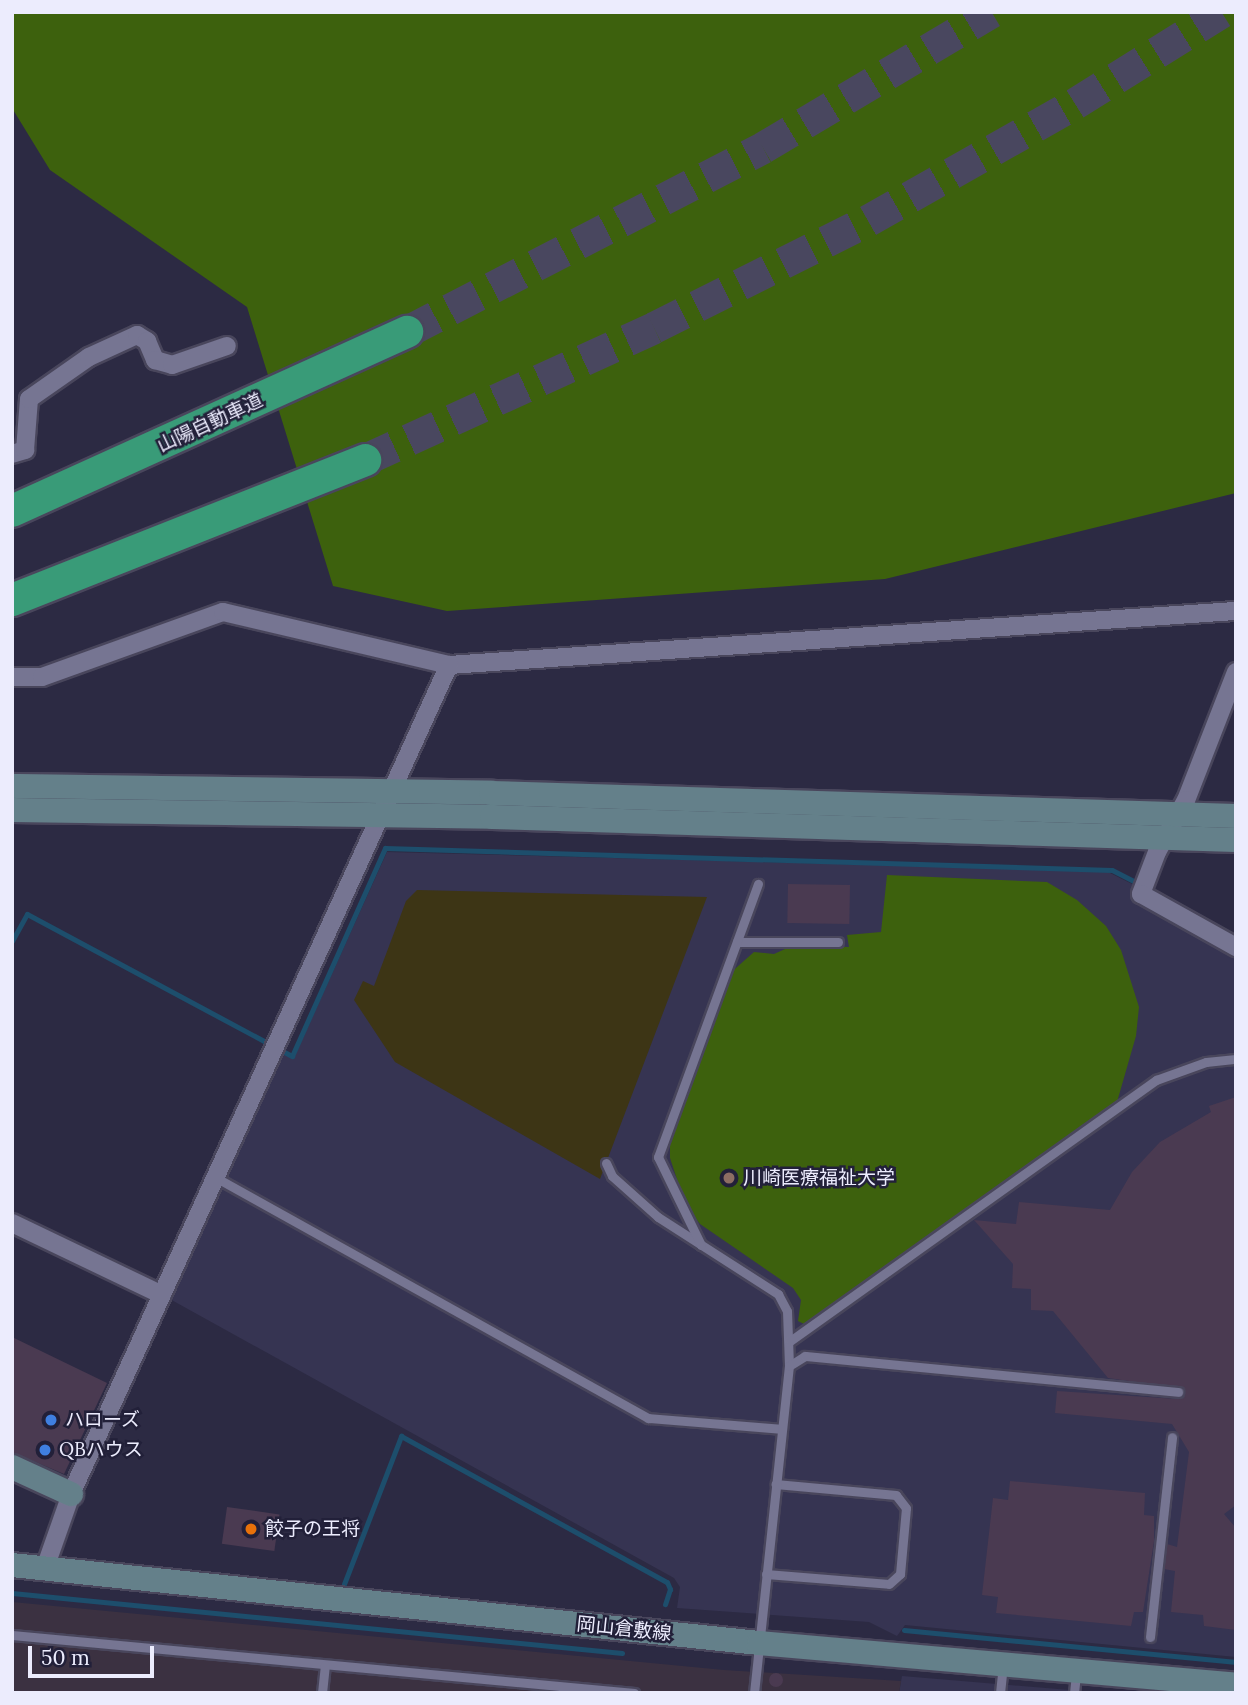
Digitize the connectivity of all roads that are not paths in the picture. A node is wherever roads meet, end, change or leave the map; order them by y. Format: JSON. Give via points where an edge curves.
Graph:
{"nodes":[{"id":1,"x":407,"y":332,"type":"tunnel mouth"},
{"id":2,"x":227,"y":346,"type":"dead end"},
{"id":3,"x":12,"y":454,"type":"edge"},
{"id":4,"x":365,"y":460,"type":"tunnel mouth"},
{"id":5,"x":12,"y":511,"type":"edge"},
{"id":6,"x":12,"y":600,"type":"edge"},
{"id":7,"x":1236,"y":611,"type":"edge"},
{"id":8,"x":449,"y":665,"type":"junction"},
{"id":9,"x":1236,"y":672,"type":"edge"},
{"id":10,"x":18,"y":680,"type":"edge"},
{"id":11,"x":12,"y":786,"type":"edge"},
{"id":12,"x":391,"y":794,"type":"junction"},
{"id":13,"x":12,"y":810,"type":"edge"},
{"id":14,"x":1178,"y":814,"type":"junction"},
{"id":15,"x":1236,"y":816,"type":"edge"},
{"id":16,"x":380,"y":817,"type":"junction"},
{"id":17,"x":1165,"y":838,"type":"junction"},
{"id":18,"x":1236,"y":840,"type":"edge"},
{"id":19,"x":758,"y":884,"type":"dead end"},
{"id":20,"x":737,"y":942,"type":"junction"},
{"id":21,"x":838,"y":942,"type":"dead end"},
{"id":22,"x":1236,"y":947,"type":"edge"},
{"id":23,"x":1236,"y":1059,"type":"edge"},
{"id":24,"x":606,"y":1163,"type":"dead end"},
{"id":25,"x":215,"y":1177,"type":"junction"},
{"id":26,"x":12,"y":1223,"type":"edge"},
{"id":27,"x":701,"y":1245,"type":"junction"},
{"id":28,"x":162,"y":1295,"type":"junction"},
{"id":29,"x":790,"y":1341,"type":"junction"},
{"id":30,"x":789,"y":1366,"type":"junction"},
{"id":31,"x":1178,"y":1392,"type":"dead end"},
{"id":32,"x":782,"y":1429,"type":"junction"},
{"id":33,"x":1172,"y":1437,"type":"dead end"},
{"id":34,"x":12,"y":1467,"type":"edge"},
{"id":35,"x":776,"y":1485,"type":"junction"},
{"id":36,"x":72,"y":1494,"type":"junction"},
{"id":37,"x":12,"y":1565,"type":"edge"},
{"id":38,"x":45,"y":1568,"type":"junction"},
{"id":39,"x":766,"y":1574,"type":"junction"},
{"id":40,"x":12,"y":1634,"type":"edge"},
{"id":41,"x":1150,"y":1637,"type":"dead end"},
{"id":42,"x":759,"y":1643,"type":"junction"},
{"id":43,"x":325,"y":1665,"type":"junction"},
{"id":44,"x":1003,"y":1665,"type":"junction"},
{"id":45,"x":1075,"y":1682,"type":"edge"},
{"id":46,"x":1236,"y":1685,"type":"edge"},
{"id":47,"x":323,"y":1691,"type":"edge"},
{"id":48,"x":599,"y":1691,"type":"edge"},
{"id":49,"x":634,"y":1693,"type":"edge"},
{"id":50,"x":754,"y":1693,"type":"edge"},
{"id":51,"x":1000,"y":1693,"type":"edge"}],
"edges":[{"from":1,"to":5,"type":"highway","name":"山陽自動車道"},
{"from":2,"to":3,"type":"street","via":[[172,365],[155,360],[147,341],[136,335],[89,357],[29,399],[25,450]]},
{"from":4,"to":6,"type":"highway"},
{"from":7,"to":8,"type":"street"},
{"from":8,"to":10,"type":"street","via":[[223,612]]},
{"from":8,"to":12,"type":"street"},
{"from":9,"to":14,"type":"street"},
{"from":11,"to":12,"type":"street"},
{"from":12,"to":14,"type":"street"},
{"from":12,"to":16,"type":"street"},
{"from":13,"to":16,"type":"street"},
{"from":14,"to":15,"type":"street"},
{"from":14,"to":17,"type":"street"},
{"from":16,"to":17,"type":"street"},
{"from":16,"to":25,"type":"street"},
{"from":17,"to":18,"type":"street"},
{"from":17,"to":22,"type":"street","via":[[1141,894]]},
{"from":19,"to":20,"type":"lane"},
{"from":20,"to":21,"type":"lane"},
{"from":20,"to":27,"type":"lane","via":[[658,1157]]},
{"from":23,"to":29,"type":"lane","via":[[1206,1062],[1156,1080]]},
{"from":24,"to":27,"type":"lane","via":[[612,1176],[658,1217]]},
{"from":25,"to":28,"type":"street"},
{"from":25,"to":32,"type":"lane","via":[[648,1418]]},
{"from":26,"to":28,"type":"street"},
{"from":27,"to":29,"type":"lane","via":[[778,1294],[787,1311]]},
{"from":28,"to":36,"type":"street"},
{"from":29,"to":30,"type":"lane"},
{"from":30,"to":31,"type":"lane","via":[[805,1356]]},
{"from":30,"to":32,"type":"lane"},
{"from":32,"to":35,"type":"lane"},
{"from":33,"to":41,"type":"lane"},
{"from":34,"to":36,"type":"street"},
{"from":35,"to":39,"type":"lane"},
{"from":35,"to":39,"type":"lane","via":[[896,1495],[906,1508],[900,1574],[889,1584]]},
{"from":36,"to":38,"type":"street"},
{"from":37,"to":38,"type":"street","name":"岡山倉敷線"},
{"from":38,"to":42,"type":"street","name":"岡山倉敷線"},
{"from":39,"to":42,"type":"lane"},
{"from":40,"to":43,"type":"lane"},
{"from":42,"to":44,"type":"street","name":"岡山倉敷線"},
{"from":42,"to":50,"type":"lane"},
{"from":43,"to":47,"type":"lane"},
{"from":43,"to":48,"type":"lane"},
{"from":44,"to":45,"type":"street","name":"岡山倉敷線"},
{"from":44,"to":51,"type":"lane"},
{"from":45,"to":46,"type":"street","name":"岡山倉敷線"},
{"from":48,"to":49,"type":"lane"}]}
